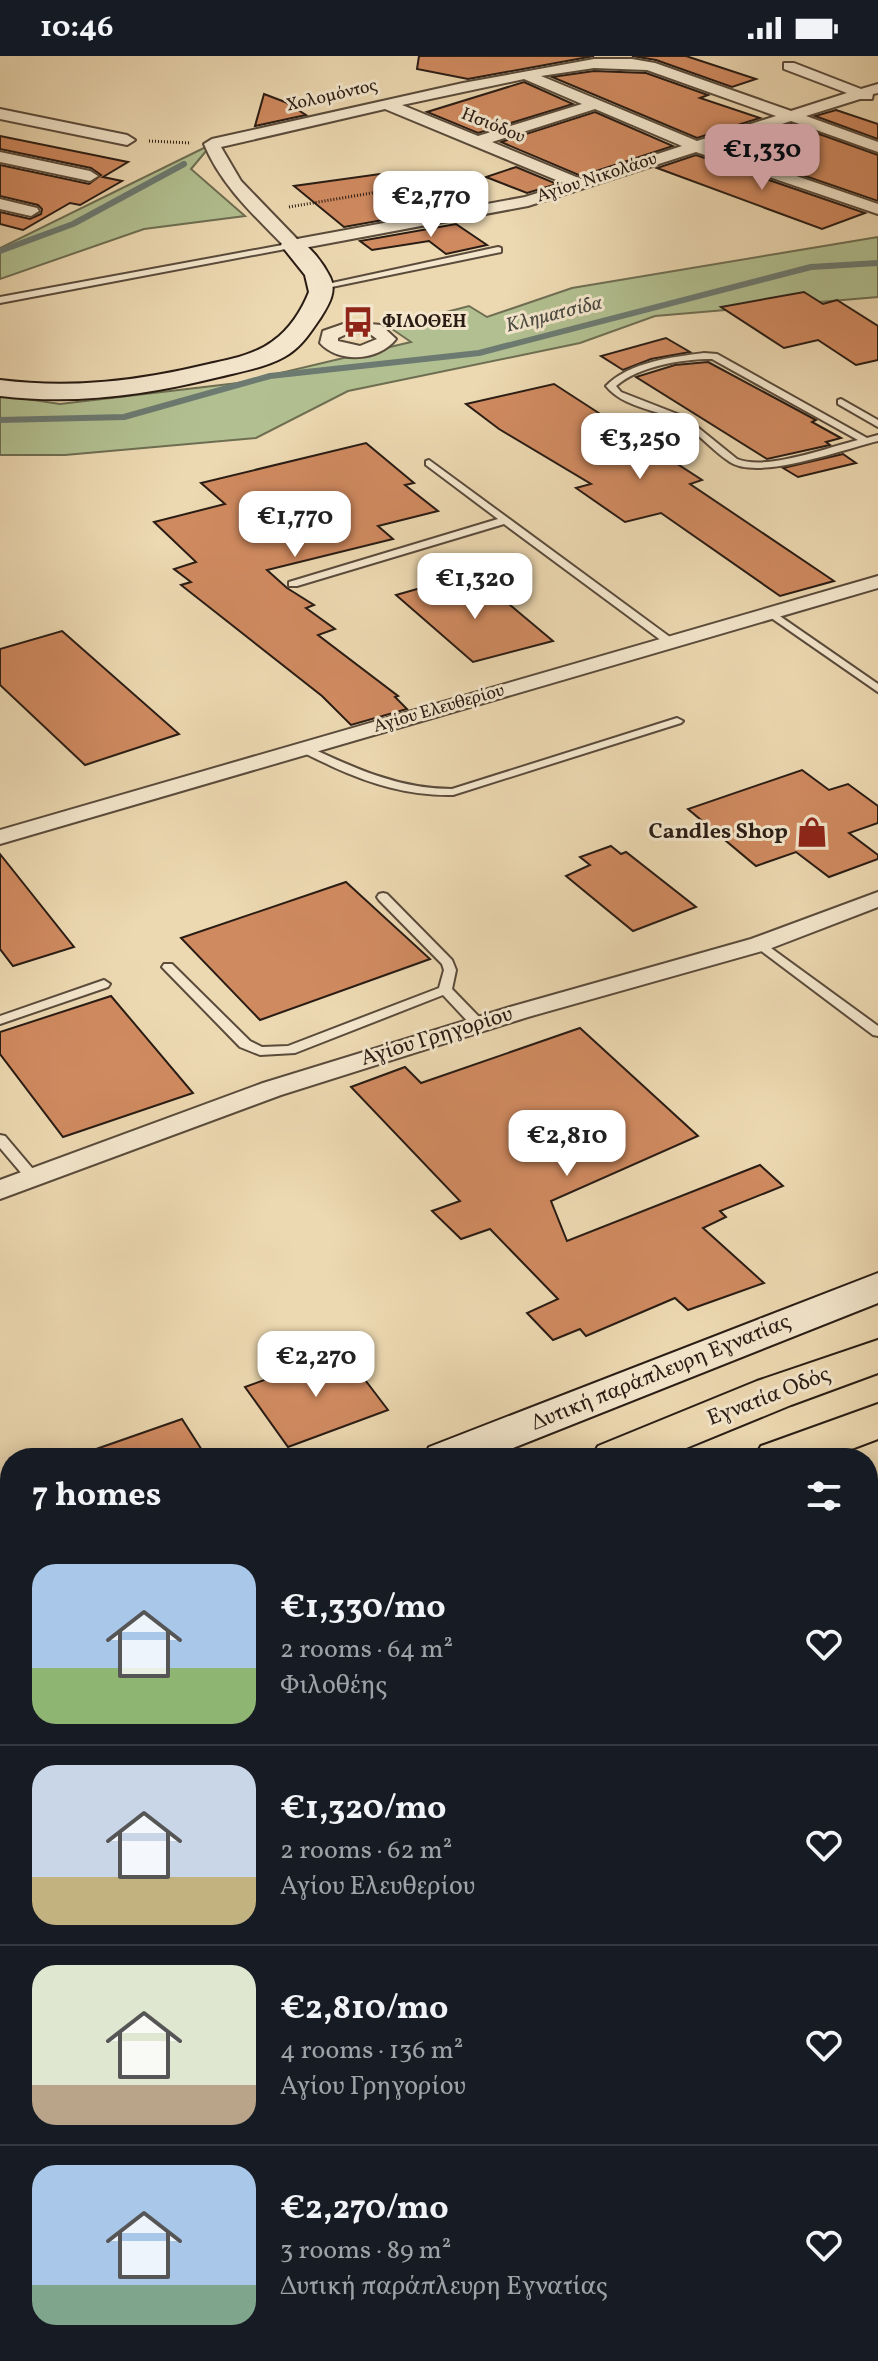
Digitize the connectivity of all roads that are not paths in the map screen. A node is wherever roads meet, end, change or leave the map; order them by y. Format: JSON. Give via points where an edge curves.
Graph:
{"nodes":[{"id":1,"x":545,"y":56,"type":"edge"},
{"id":2,"x":581,"y":64,"type":"junction"},
{"id":3,"x":789,"y":66,"type":"dead end"},
{"id":4,"x":526,"y":75,"type":"junction"},
{"id":5,"x":878,"y":88,"type":"edge"},
{"id":6,"x":861,"y":94,"type":"junction"},
{"id":7,"x":878,"y":100,"type":"edge"},
{"id":8,"x":387,"y":104,"type":"junction"},
{"id":9,"x":596,"y":104,"type":"junction"},
{"id":10,"x":0,"y":114,"type":"edge"},
{"id":11,"x":791,"y":116,"type":"junction"},
{"id":12,"x":127,"y":140,"type":"road end"},
{"id":13,"x":479,"y":141,"type":"junction"},
{"id":14,"x":695,"y":146,"type":"junction"},
{"id":15,"x":878,"y":147,"type":"edge"},
{"id":16,"x":0,"y":157,"type":"edge"},
{"id":17,"x":90,"y":176,"type":"dead end"},
{"id":18,"x":583,"y":185,"type":"junction"},
{"id":19,"x":0,"y":204,"type":"edge"},
{"id":20,"x":878,"y":209,"type":"edge"},
{"id":21,"x":31,"y":211,"type":"dead end"},
{"id":22,"x":293,"y":245,"type":"junction"},
{"id":23,"x":498,"y":250,"type":"dead end"},
{"id":24,"x":322,"y":286,"type":"junction"},
{"id":25,"x":0,"y":300,"type":"edge"},
{"id":26,"x":298,"y":333,"type":"junction"},
{"id":27,"x":329,"y":335,"type":"dead end"},
{"id":28,"x":0,"y":388,"type":"edge"},
{"id":29,"x":841,"y":402,"type":"dead end"},
{"id":30,"x":878,"y":424,"type":"edge"},
{"id":31,"x":878,"y":438,"type":"edge"},
{"id":32,"x":866,"y":441,"type":"junction"},
{"id":33,"x":429,"y":463,"type":"dead end"},
{"id":34,"x":506,"y":520,"type":"junction"},
{"id":35,"x":878,"y":582,"type":"edge"},
{"id":36,"x":293,"y":584,"type":"dead end"},
{"id":37,"x":771,"y":613,"type":"junction"},
{"id":38,"x":670,"y":642,"type":"junction"},
{"id":39,"x":878,"y":689,"type":"edge"},
{"id":40,"x":677,"y":721,"type":"dead end"},
{"id":41,"x":303,"y":748,"type":"junction"},
{"id":42,"x":0,"y":837,"type":"edge"},
{"id":43,"x":383,"y":897,"type":"dead end"},
{"id":44,"x":878,"y":899,"type":"edge"},
{"id":45,"x":760,"y":944,"type":"junction"},
{"id":46,"x":168,"y":967,"type":"dead end"},
{"id":47,"x":104,"y":984,"type":"dead end"},
{"id":48,"x":445,"y":990,"type":"junction"},
{"id":49,"x":0,"y":1020,"type":"edge"},
{"id":50,"x":478,"y":1024,"type":"junction"},
{"id":51,"x":878,"y":1032,"type":"edge"},
{"id":52,"x":0,"y":1139,"type":"edge"},
{"id":53,"x":33,"y":1178,"type":"junction"},
{"id":54,"x":0,"y":1190,"type":"edge"},
{"id":55,"x":878,"y":1287,"type":"edge"},
{"id":56,"x":878,"y":1356,"type":"edge"},
{"id":57,"x":878,"y":1421,"type":"edge"},
{"id":58,"x":878,"y":1433,"type":"edge"},
{"id":59,"x":470,"y":1448,"type":"edge"},
{"id":60,"x":639,"y":1448,"type":"edge"},
{"id":61,"x":805,"y":1448,"type":"edge"},
{"id":62,"x":855,"y":1448,"type":"edge"}],
"edges":[{"from":1,"to":2,"type":"street"},
{"from":2,"to":4,"type":"street","name":"Χολομόντος"},
{"from":2,"to":11,"type":"street","name":"Χολομόντος","via":[[626,60]]},
{"from":3,"to":6,"type":"street"},
{"from":4,"to":8,"type":"street","name":"Χολομόντος"},
{"from":4,"to":9,"type":"street"},
{"from":5,"to":6,"type":"street","name":"Αγίου Νικολάου"},
{"from":6,"to":7,"type":"street"},
{"from":6,"to":11,"type":"street","name":"Αγίου Νικολάου"},
{"from":8,"to":13,"type":"street","name":"Ησιόδου"},
{"from":8,"to":22,"type":"street","name":"Χολομόντος","via":[[212,144],[216,157],[260,212]]},
{"from":9,"to":13,"type":"street"},
{"from":9,"to":14,"type":"street"},
{"from":10,"to":12,"type":"street"},
{"from":11,"to":14,"type":"street","name":"Αγίου Νικολάου"},
{"from":11,"to":15,"type":"street","name":"Χολομόντος"},
{"from":13,"to":18,"type":"street","name":"Ησιόδου"},
{"from":14,"to":18,"type":"street","name":"Αγίου Νικολάου"},
{"from":14,"to":20,"type":"street"},
{"from":16,"to":17,"type":"street"},
{"from":18,"to":22,"type":"street","name":"Αγίου Νικολάου","via":[[528,201]]},
{"from":19,"to":21,"type":"street"},
{"from":22,"to":24,"type":"street"},
{"from":22,"to":25,"type":"lane"},
{"from":23,"to":24,"type":"lane"},
{"from":24,"to":26,"type":"street"},
{"from":26,"to":27,"type":"street"},
{"from":26,"to":28,"type":"street","via":[[260,359],[148,386],[91,394]]},
{"from":29,"to":30,"type":"lane"},
{"from":31,"to":32,"type":"lane"},
{"from":32,"to":32,"type":"lane","via":[[768,466],[746,466],[683,420],[618,394],[611,386],[624,375],[694,356],[714,356]]},
{"from":33,"to":34,"type":"lane"},
{"from":34,"to":36,"type":"lane"},
{"from":34,"to":38,"type":"lane"},
{"from":35,"to":37,"type":"street","name":"Αγίου Ελευθερίου"},
{"from":37,"to":38,"type":"street","name":"Αγίου Ελευθερίου"},
{"from":37,"to":39,"type":"lane"},
{"from":38,"to":41,"type":"street","name":"Αγίου Ελευθερίου"},
{"from":40,"to":41,"type":"lane","via":[[453,792],[424,794],[391,786]]},
{"from":41,"to":42,"type":"street","name":"Αγίου Ελευθερίου"},
{"from":43,"to":48,"type":"lane","via":[[448,963]]},
{"from":44,"to":45,"type":"street","name":"Αγίου Γρηγορίου"},
{"from":45,"to":50,"type":"street","name":"Αγίου Γρηγορίου"},
{"from":45,"to":51,"type":"lane"},
{"from":46,"to":48,"type":"lane","via":[[245,1044],[270,1053]]},
{"from":47,"to":49,"type":"lane"},
{"from":48,"to":50,"type":"lane"},
{"from":50,"to":53,"type":"street","name":"Αγίου Γρηγορίου","via":[[272,1089]]},
{"from":52,"to":53,"type":"lane"},
{"from":53,"to":54,"type":"street","name":"Αγίου Γρηγορίου"},
{"from":55,"to":59,"type":"street","name":"Δυτική παράπλευρη Εγνατίας"},
{"from":56,"to":60,"type":"highway","name":"Εγνατία Οδός"},
{"from":57,"to":61,"type":"highway"},
{"from":58,"to":62,"type":"highway"}]}
